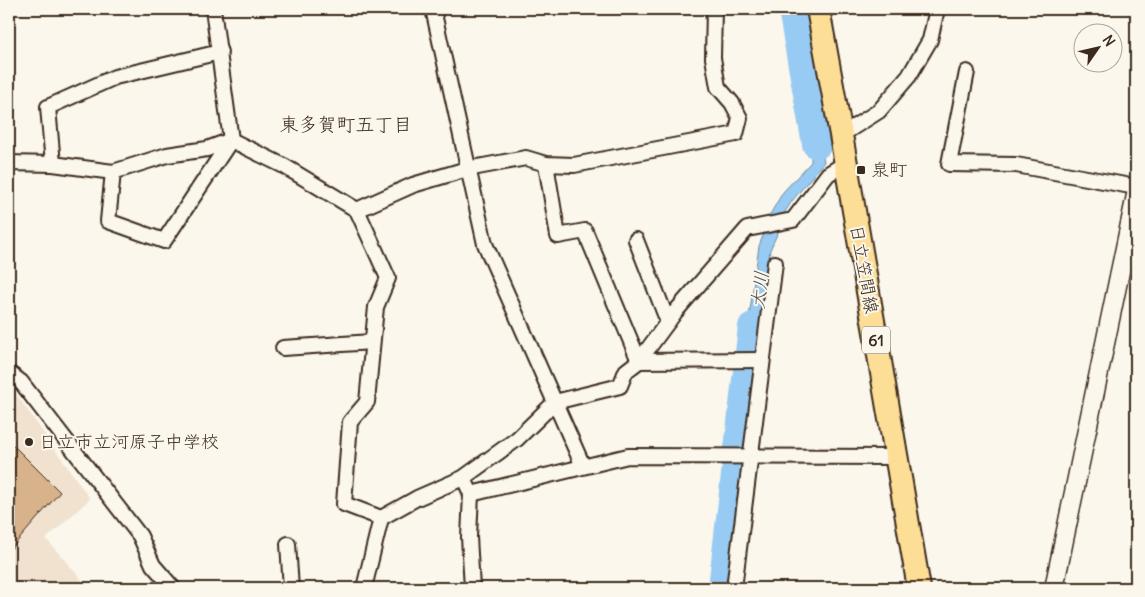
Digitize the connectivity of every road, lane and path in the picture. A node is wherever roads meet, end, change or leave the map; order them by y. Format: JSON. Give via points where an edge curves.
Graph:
{"nodes":[{"id":1,"x":213,"y":9,"type":"edge"},
{"id":2,"x":433,"y":9,"type":"edge"},
{"id":3,"x":714,"y":9,"type":"edge"},
{"id":4,"x":818,"y":9,"type":"edge"},
{"id":5,"x":937,"y":9,"type":"edge"},
{"id":6,"x":220,"y":52,"type":"junction"},
{"id":7,"x":967,"y":72,"type":"dead end"},
{"id":8,"x":841,"y":135,"type":"junction"},
{"id":9,"x":232,"y":140,"type":"junction"},
{"id":10,"x":9,"y":163,"type":"edge"},
{"id":11,"x":846,"y":163,"type":"junction"},
{"id":12,"x":53,"y":164,"type":"junction"},
{"id":13,"x":546,"y":164,"type":"junction"},
{"id":14,"x":467,"y":169,"type":"junction"},
{"id":15,"x":113,"y":172,"type":"junction"},
{"id":16,"x":1136,"y":187,"type":"edge"},
{"id":17,"x":1136,"y":195,"type":"edge"},
{"id":18,"x":357,"y":210,"type":"junction"},
{"id":19,"x":636,"y":240,"type":"dead end"},
{"id":20,"x":775,"y":264,"type":"dead end"},
{"id":21,"x":668,"y":322,"type":"junction"},
{"id":22,"x":372,"y":342,"type":"junction"},
{"id":23,"x":283,"y":348,"type":"dead end"},
{"id":24,"x":754,"y":360,"type":"junction"},
{"id":25,"x":639,"y":361,"type":"junction"},
{"id":26,"x":9,"y":373,"type":"edge"},
{"id":27,"x":555,"y":402,"type":"junction"},
{"id":28,"x":742,"y":456,"type":"junction"},
{"id":29,"x":896,"y":457,"type":"junction"},
{"id":30,"x":583,"y":466,"type":"junction"},
{"id":31,"x":463,"y":478,"type":"junction"},
{"id":32,"x":471,"y":494,"type":"junction"},
{"id":33,"x":380,"y":518,"type":"junction"},
{"id":34,"x":288,"y":544,"type":"dead end"},
{"id":35,"x":173,"y":588,"type":"edge"},
{"id":36,"x":291,"y":588,"type":"edge"},
{"id":37,"x":364,"y":588,"type":"edge"},
{"id":38,"x":472,"y":588,"type":"edge"},
{"id":39,"x":734,"y":588,"type":"edge"},
{"id":40,"x":919,"y":588,"type":"edge"},
{"id":41,"x":1054,"y":588,"type":"edge"}],
"edges":[{"from":1,"to":6,"type":"street"},
{"from":2,"to":14,"type":"street"},
{"from":3,"to":13,"type":"street","via":[[713,58],[718,88],[740,118],[736,134],[574,164]]},
{"from":4,"to":8,"type":"main road","name":"日立笠間線","number":"61"},
{"from":5,"to":8,"type":"street","via":[[930,40],[909,76],[879,111]]},
{"from":6,"to":9,"type":"street"},
{"from":6,"to":12,"type":"street","via":[[115,77],[48,107]]},
{"from":7,"to":16,"type":"street","via":[[949,164],[1016,165]]},
{"from":8,"to":11,"type":"main road","name":"日立笠間線","number":"61"},
{"from":9,"to":15,"type":"street"},
{"from":9,"to":15,"type":"street","via":[[164,241],[108,221]]},
{"from":9,"to":18,"type":"street","via":[[293,171]]},
{"from":10,"to":12,"type":"street"},
{"from":11,"to":21,"type":"street","via":[[828,174],[793,220],[746,229]]},
{"from":11,"to":29,"type":"main road","name":"日立笠間線","number":"61"},
{"from":12,"to":15,"type":"street"},
{"from":13,"to":14,"type":"street","via":[[526,158]]},
{"from":13,"to":25,"type":"street","via":[[558,236],[584,231]]},
{"from":14,"to":18,"type":"street","via":[[413,185]]},
{"from":14,"to":27,"type":"street","via":[[485,244]]},
{"from":17,"to":41,"type":"street"},
{"from":18,"to":22,"type":"street","via":[[388,278],[376,307]]},
{"from":19,"to":21,"type":"street"},
{"from":20,"to":24,"type":"street"},
{"from":21,"to":25,"type":"street"},
{"from":22,"to":23,"type":"street"},
{"from":22,"to":33,"type":"street","via":[[367,402],[350,422],[344,504]]},
{"from":24,"to":25,"type":"street"},
{"from":24,"to":28,"type":"street"},
{"from":25,"to":27,"type":"street","via":[[626,371],[620,386]]},
{"from":26,"to":35,"type":"street","via":[[21,382],[140,536],[153,565]]},
{"from":27,"to":30,"type":"street"},
{"from":27,"to":31,"type":"street","via":[[517,439]]},
{"from":28,"to":29,"type":"street"},
{"from":28,"to":30,"type":"street","via":[[628,456]]},
{"from":28,"to":39,"type":"street"},
{"from":29,"to":40,"type":"main road","name":"日立笠間線","number":"61"},
{"from":30,"to":32,"type":"street"},
{"from":31,"to":32,"type":"street"},
{"from":31,"to":33,"type":"street"},
{"from":32,"to":38,"type":"street"},
{"from":33,"to":37,"type":"street"},
{"from":34,"to":36,"type":"street"}]}
